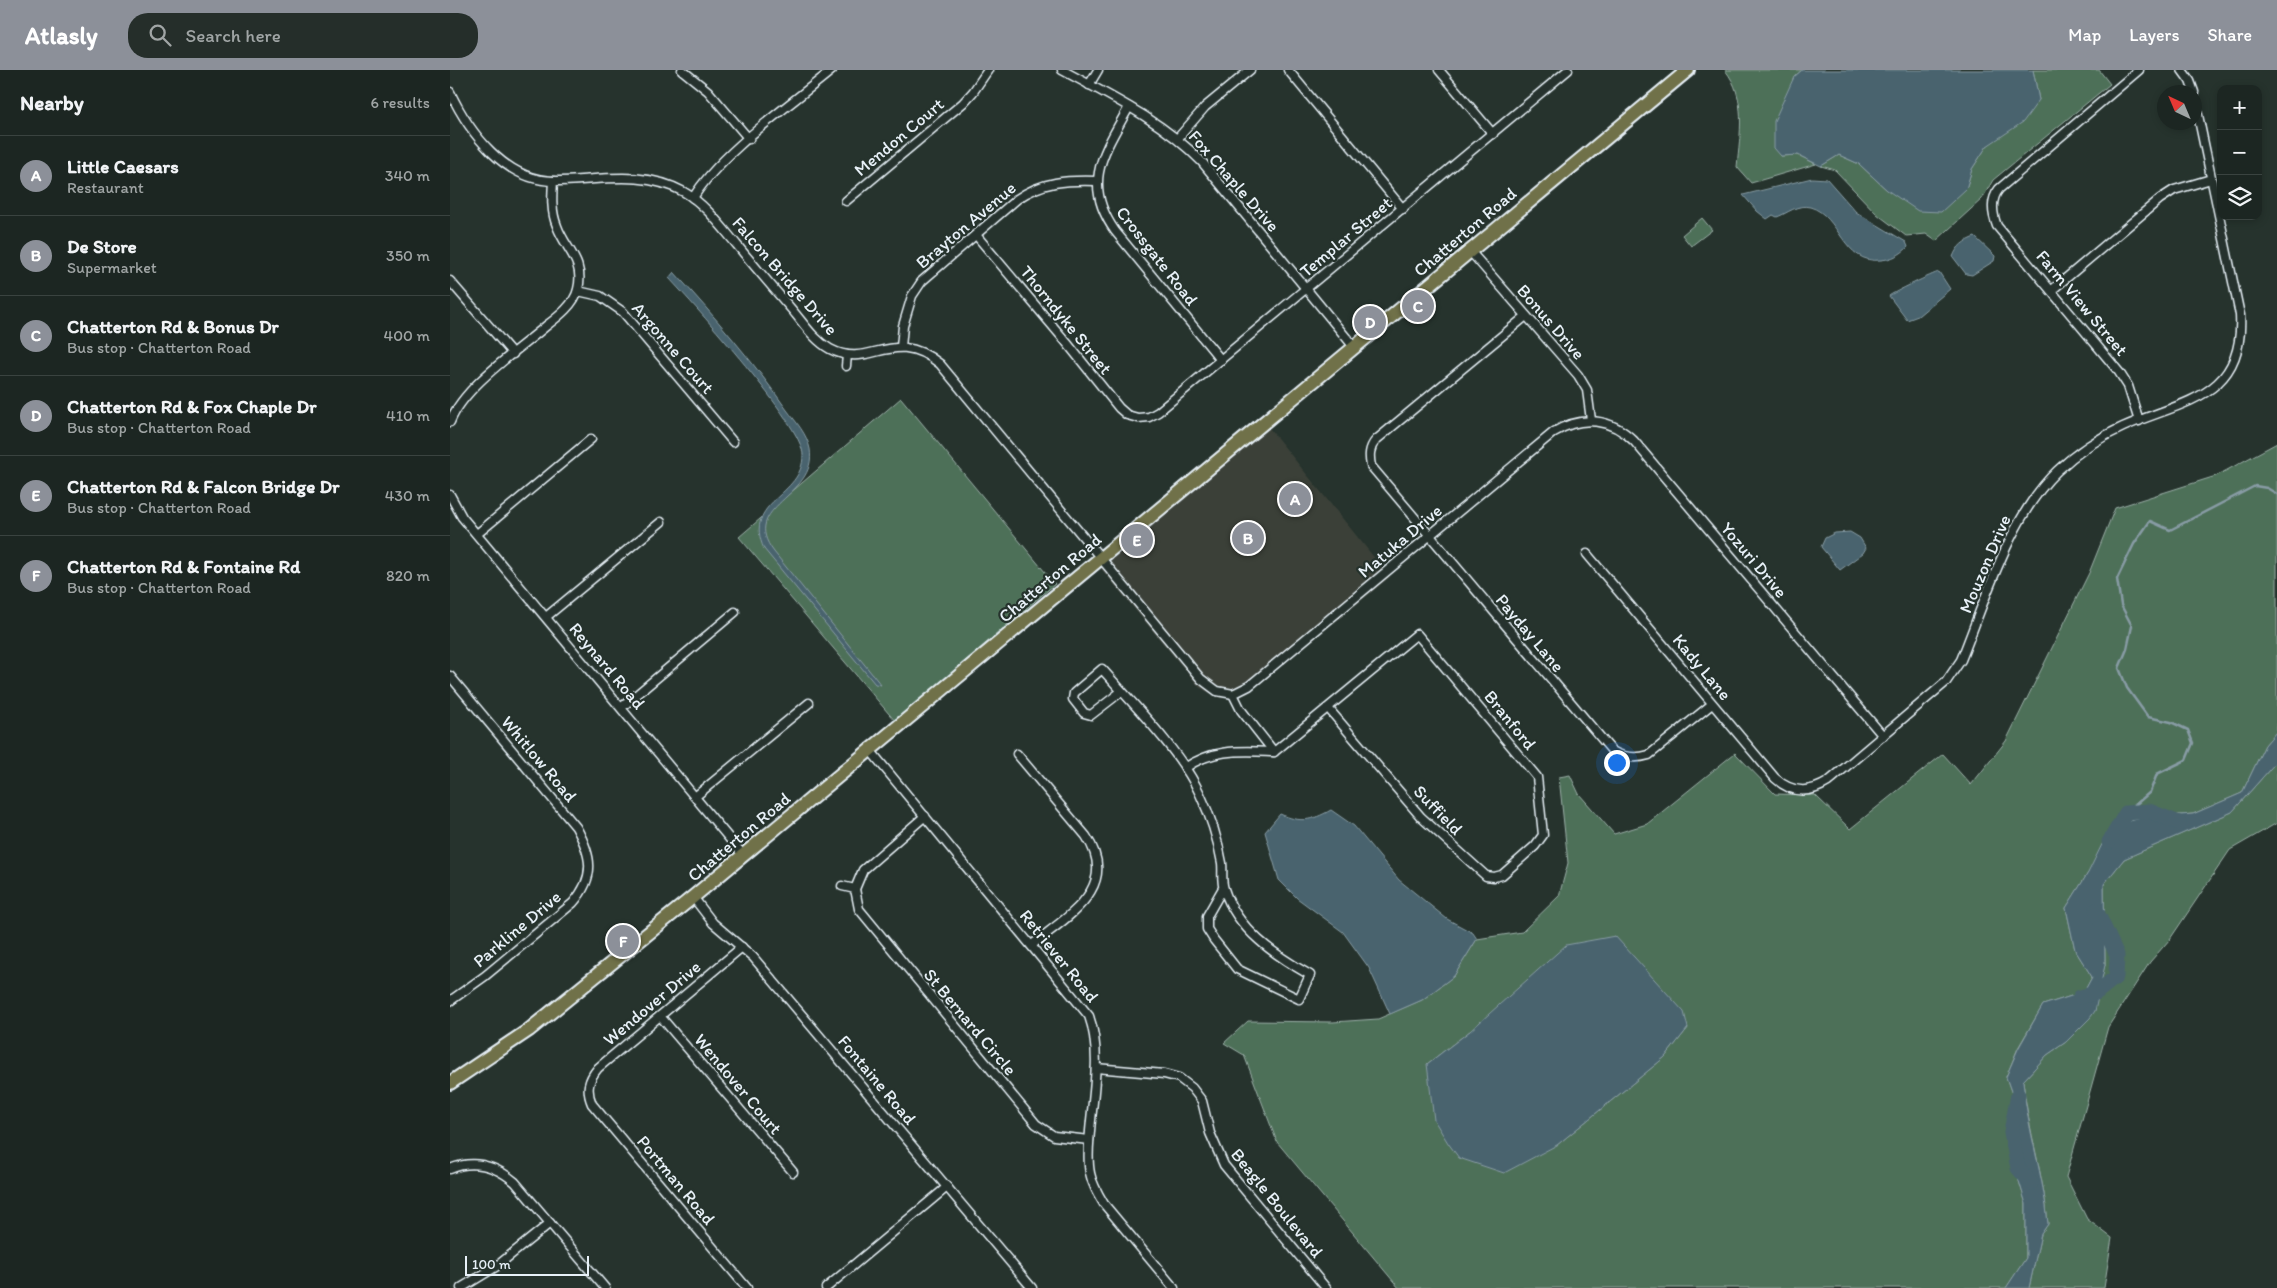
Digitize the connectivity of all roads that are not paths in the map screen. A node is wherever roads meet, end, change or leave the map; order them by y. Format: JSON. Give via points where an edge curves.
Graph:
{"nodes":[{"id":1,"x":682,"y":70,"type":"edge"},
{"id":2,"x":832,"y":70,"type":"edge"},
{"id":3,"x":988,"y":70,"type":"edge"},
{"id":4,"x":1062,"y":70,"type":"edge"},
{"id":5,"x":1098,"y":70,"type":"edge"},
{"id":6,"x":1250,"y":70,"type":"edge"},
{"id":7,"x":1288,"y":70,"type":"edge"},
{"id":8,"x":1439,"y":70,"type":"edge"},
{"id":9,"x":1568,"y":70,"type":"edge"},
{"id":10,"x":1688,"y":70,"type":"edge"},
{"id":11,"x":2139,"y":70,"type":"edge"},
{"id":12,"x":2182,"y":70,"type":"edge"},
{"id":13,"x":1089,"y":85,"type":"junction"},
{"id":14,"x":2191,"y":85,"type":"edge"},
{"id":15,"x":450,"y":92,"type":"edge"},
{"id":16,"x":1129,"y":107,"type":"junction"},
{"id":17,"x":2201,"y":130,"type":"edge"},
{"id":18,"x":1492,"y":134,"type":"junction"},
{"id":19,"x":1178,"y":138,"type":"junction"},
{"id":20,"x":749,"y":139,"type":"junction"},
{"id":21,"x":2211,"y":179,"type":"junction"},
{"id":22,"x":553,"y":181,"type":"junction"},
{"id":23,"x":1097,"y":181,"type":"junction"},
{"id":24,"x":693,"y":198,"type":"junction"},
{"id":25,"x":846,"y":201,"type":"dead end"},
{"id":26,"x":1403,"y":209,"type":"junction"},
{"id":27,"x":976,"y":235,"type":"junction"},
{"id":28,"x":1470,"y":252,"type":"junction"},
{"id":29,"x":450,"y":281,"type":"edge"},
{"id":30,"x":1306,"y":289,"type":"junction"},
{"id":31,"x":2052,"y":290,"type":"junction"},
{"id":32,"x":578,"y":291,"type":"junction"},
{"id":33,"x":1526,"y":316,"type":"junction"},
{"id":34,"x":901,"y":347,"type":"junction"},
{"id":35,"x":1354,"y":347,"type":"junction"},
{"id":36,"x":513,"y":354,"type":"junction"},
{"id":37,"x":847,"y":355,"type":"junction"},
{"id":38,"x":1221,"y":360,"type":"junction"},
{"id":39,"x":846,"y":366,"type":"dead end"},
{"id":40,"x":1138,"y":418,"type":"joint"},
{"id":41,"x":1591,"y":420,"type":"junction"},
{"id":42,"x":2139,"y":421,"type":"junction"},
{"id":43,"x":450,"y":422,"type":"edge"},
{"id":44,"x":591,"y":440,"type":"dead end"},
{"id":45,"x":733,"y":442,"type":"dead end"},
{"id":46,"x":450,"y":495,"type":"edge"},
{"id":47,"x":661,"y":522,"type":"dead end"},
{"id":48,"x":477,"y":534,"type":"junction"},
{"id":49,"x":1429,"y":536,"type":"junction"},
{"id":50,"x":1587,"y":554,"type":"dead end"},
{"id":51,"x":1100,"y":558,"type":"junction"},
{"id":52,"x":735,"y":612,"type":"dead end"},
{"id":53,"x":546,"y":617,"type":"junction"},
{"id":54,"x":450,"y":676,"type":"edge"},
{"id":55,"x":1122,"y":691,"type":"junction"},
{"id":56,"x":1233,"y":694,"type":"junction"},
{"id":57,"x":809,"y":702,"type":"dead end"},
{"id":58,"x":1712,"y":704,"type":"junction"},
{"id":59,"x":622,"y":707,"type":"junction"},
{"id":60,"x":1328,"y":708,"type":"junction"},
{"id":61,"x":1883,"y":736,"type":"junction"},
{"id":62,"x":870,"y":750,"type":"junction"},
{"id":63,"x":1274,"y":752,"type":"junction"},
{"id":64,"x":1017,"y":754,"type":"dead end"},
{"id":65,"x":1185,"y":768,"type":"junction"},
{"id":66,"x":1800,"y":791,"type":"joint"},
{"id":67,"x":696,"y":796,"type":"junction"},
{"id":68,"x":925,"y":816,"type":"junction"},
{"id":69,"x":1541,"y":839,"type":"joint"},
{"id":70,"x":743,"y":855,"type":"junction"},
{"id":71,"x":590,"y":870,"type":"joint"},
{"id":72,"x":842,"y":886,"type":"dead end"},
{"id":73,"x":1223,"y":888,"type":"junction"},
{"id":74,"x":855,"y":889,"type":"junction"},
{"id":75,"x":693,"y":897,"type":"junction"},
{"id":76,"x":1032,"y":945,"type":"junction"},
{"id":77,"x":742,"y":947,"type":"junction"},
{"id":78,"x":450,"y":1001,"type":"edge"},
{"id":79,"x":660,"y":1016,"type":"junction"},
{"id":80,"x":1096,"y":1068,"type":"junction"},
{"id":81,"x":450,"y":1083,"type":"edge"},
{"id":82,"x":588,"y":1087,"type":"joint"},
{"id":83,"x":1089,"y":1140,"type":"junction"},
{"id":84,"x":450,"y":1170,"type":"edge"},
{"id":85,"x":792,"y":1172,"type":"dead end"},
{"id":86,"x":947,"y":1187,"type":"junction"},
{"id":87,"x":550,"y":1223,"type":"junction"},
{"id":88,"x":461,"y":1288,"type":"edge"},
{"id":89,"x":605,"y":1288,"type":"edge"},
{"id":90,"x":747,"y":1288,"type":"edge"},
{"id":91,"x":826,"y":1288,"type":"edge"},
{"id":92,"x":1032,"y":1288,"type":"edge"},
{"id":93,"x":1174,"y":1288,"type":"edge"},
{"id":94,"x":1326,"y":1288,"type":"edge"}],
"edges":[{"from":1,"to":20,"type":"street","via":[[708,91]]},
{"from":2,"to":20,"type":"street"},
{"from":3,"to":25,"type":"street","name":"Mendon Court","via":[[963,103]]},
{"from":4,"to":13,"type":"street","name":"Fox Chaple Drive"},
{"from":5,"to":13,"type":"street"},
{"from":6,"to":19,"type":"street","via":[[1205,107]]},
{"from":7,"to":26,"type":"street"},
{"from":8,"to":18,"type":"street"},
{"from":9,"to":18,"type":"street","name":"Templar Street"},
{"from":10,"to":28,"type":"main road","name":"Chatterton Road"},
{"from":11,"to":31,"type":"street","name":"Farm View Street","via":[[1999,189],[1993,200],[1997,226]]},
{"from":12,"to":14,"type":"street"},
{"from":13,"to":16,"type":"street","name":"Fox Chaple Drive"},
{"from":15,"to":22,"type":"street","name":"Falcon Bridge Drive","via":[[467,124],[498,157],[522,173]]},
{"from":16,"to":19,"type":"street","name":"Fox Chaple Drive"},
{"from":16,"to":23,"type":"street","name":"Crossgate Road","via":[[1102,156]]},
{"from":17,"to":21,"type":"street"},
{"from":18,"to":26,"type":"street","name":"Templar Street"},
{"from":19,"to":30,"type":"street","name":"Fox Chaple Drive","via":[[1202,162]]},
{"from":20,"to":24,"type":"street","via":[[713,172]]},
{"from":21,"to":31,"type":"street","via":[[2174,190],[2160,199]]},
{"from":21,"to":42,"type":"street","name":"Mouzon Drive","via":[[2240,315],[2237,350],[2224,375],[2197,399]]},
{"from":22,"to":24,"type":"street","name":"Falcon Bridge Drive","via":[[643,178]]},
{"from":22,"to":32,"type":"street","via":[[555,220],[576,259]]},
{"from":23,"to":27,"type":"street","name":"Brayton Avenue","via":[[1044,184],[1024,194]]},
{"from":23,"to":38,"type":"street","name":"Crossgate Road","via":[[1099,201],[1107,220]]},
{"from":24,"to":37,"type":"street","name":"Falcon Bridge Drive","via":[[719,223],[816,338],[829,349]]},
{"from":26,"to":30,"type":"street","name":"Templar Street"},
{"from":27,"to":34,"type":"street","name":"Brayton Avenue","via":[[931,272],[917,288],[903,326]]},
{"from":27,"to":40,"type":"street","name":"Thorndyke Street","via":[[1118,408]]},
{"from":28,"to":33,"type":"street","name":"Bonus Drive"},
{"from":28,"to":35,"type":"main road","name":"Chatterton Road"},
{"from":29,"to":36,"type":"street"},
{"from":30,"to":35,"type":"street","name":"Fox Chaple Drive"},
{"from":30,"to":38,"type":"street","name":"Templar Street"},
{"from":31,"to":42,"type":"street","name":"Farm View Street","via":[[2124,379]]},
{"from":32,"to":36,"type":"street","via":[[556,318]]},
{"from":32,"to":45,"type":"street","name":"Argonne Court","via":[[600,296],[623,312]]},
{"from":33,"to":41,"type":"street","name":"Bonus Drive","via":[[1578,375],[1587,390]]},
{"from":33,"to":49,"type":"street","name":"Payday Lane","via":[[1372,444],[1369,453],[1371,466]]},
{"from":34,"to":37,"type":"street","name":"Falcon Bridge Drive","via":[[865,355]]},
{"from":34,"to":51,"type":"street","name":"Falcon Bridge Drive","via":[[922,352],[940,364]]},
{"from":35,"to":51,"type":"main road","name":"Chatterton Road"},
{"from":36,"to":43,"type":"street","via":[[466,395]]},
{"from":37,"to":39,"type":"street"},
{"from":38,"to":40,"type":"street","name":"Templar Street","via":[[1158,412]]},
{"from":41,"to":49,"type":"street","name":"Matuka Drive","via":[[1572,423],[1554,432]]},
{"from":41,"to":61,"type":"street","name":"Yozuri Drive","via":[[1615,426],[1634,441]]},
{"from":42,"to":61,"type":"street","name":"Mouzon Drive","via":[[2095,442],[2073,457],[2039,491],[2012,536],[1955,671]]},
{"from":44,"to":48,"type":"street"},
{"from":46,"to":48,"type":"street","name":"Reynard Road"},
{"from":47,"to":53,"type":"street"},
{"from":48,"to":53,"type":"street","name":"Reynard Road"},
{"from":49,"to":56,"type":"street","name":"Matuka Drive","via":[[1249,686]]},
{"from":49,"to":58,"type":"street","name":"Payday Lane","via":[[1612,752],[1630,758],[1649,755]]},
{"from":50,"to":58,"type":"street","name":"Kady Lane"},
{"from":51,"to":56,"type":"street","name":"Falcon Bridge Drive","via":[[1201,679],[1217,691]]},
{"from":51,"to":62,"type":"main road","name":"Chatterton Road"},
{"from":52,"to":59,"type":"street"},
{"from":53,"to":59,"type":"street","name":"Reynard Road"},
{"from":54,"to":71,"type":"street","name":"Whitlow Road","via":[[576,827],[587,847]]},
{"from":55,"to":55,"type":"street","via":[[1091,715],[1084,713],[1073,699],[1074,693],[1102,669]]},
{"from":55,"to":65,"type":"street"},
{"from":56,"to":63,"type":"street","via":[[1241,710]]},
{"from":57,"to":67,"type":"street"},
{"from":58,"to":66,"type":"street","name":"Kady Lane","via":[[1775,778],[1786,787]]},
{"from":59,"to":67,"type":"street","name":"Reynard Road"},
{"from":60,"to":63,"type":"street"},
{"from":60,"to":69,"type":"street","name":"Suffield","via":[[1422,817],[1486,876],[1502,875]]},
{"from":60,"to":69,"type":"street","name":"Branford","via":[[1417,634],[1534,773],[1544,830]]},
{"from":61,"to":66,"type":"street","name":"Mouzon Drive","via":[[1828,782],[1815,790]]},
{"from":62,"to":68,"type":"street","name":"Retriever Road"},
{"from":62,"to":70,"type":"main road","name":"Chatterton Road"},
{"from":63,"to":65,"type":"street","via":[[1224,751],[1206,756]]},
{"from":64,"to":76,"type":"street","via":[[1086,836],[1098,867],[1095,884],[1087,898]]},
{"from":65,"to":73,"type":"street","via":[[1200,794],[1214,832],[1222,862]]},
{"from":67,"to":70,"type":"street","name":"Reynard Road"},
{"from":68,"to":74,"type":"street","via":[[866,866]]},
{"from":68,"to":76,"type":"street","name":"Retriever Road"},
{"from":70,"to":75,"type":"main road","name":"Chatterton Road"},
{"from":71,"to":78,"type":"street","name":"Parkline Drive","via":[[584,888],[573,903]]},
{"from":72,"to":74,"type":"street"},
{"from":73,"to":73,"type":"street","via":[[1207,916],[1207,929],[1214,940],[1237,969],[1300,999],[1310,975],[1253,936]]},
{"from":74,"to":83,"type":"street","name":"St Bernard Circle","via":[[862,914],[1036,1124],[1054,1136]]},
{"from":75,"to":77,"type":"street","name":"Fontaine Road","via":[[713,923]]},
{"from":75,"to":81,"type":"main road","name":"Chatterton Road","via":[[529,1030]]},
{"from":76,"to":80,"type":"street","name":"Retriever Road","via":[[1088,1016],[1094,1036]]},
{"from":77,"to":79,"type":"street","name":"Wendover Drive"},
{"from":77,"to":86,"type":"street","name":"Fontaine Road"},
{"from":79,"to":82,"type":"street","name":"Wendover Drive","via":[[598,1068]]},
{"from":79,"to":85,"type":"street","name":"Wendover Court"},
{"from":80,"to":83,"type":"street","name":"Retriever Road"},
{"from":80,"to":94,"type":"street","name":"Beagle Boulevard","via":[[1164,1074],[1179,1078],[1192,1088],[1202,1101],[1210,1133],[1224,1165]]},
{"from":82,"to":90,"type":"street","name":"Portman Road","via":[[592,1104]]},
{"from":83,"to":93,"type":"street","name":"Retriever Road","via":[[1088,1159],[1094,1188]]},
{"from":84,"to":87,"type":"street","via":[[476,1164],[487,1165],[506,1174]]},
{"from":86,"to":91,"type":"street"},
{"from":86,"to":92,"type":"street","name":"Fontaine Road"},
{"from":87,"to":88,"type":"street","via":[[497,1266]]},
{"from":87,"to":89,"type":"street"}]}
